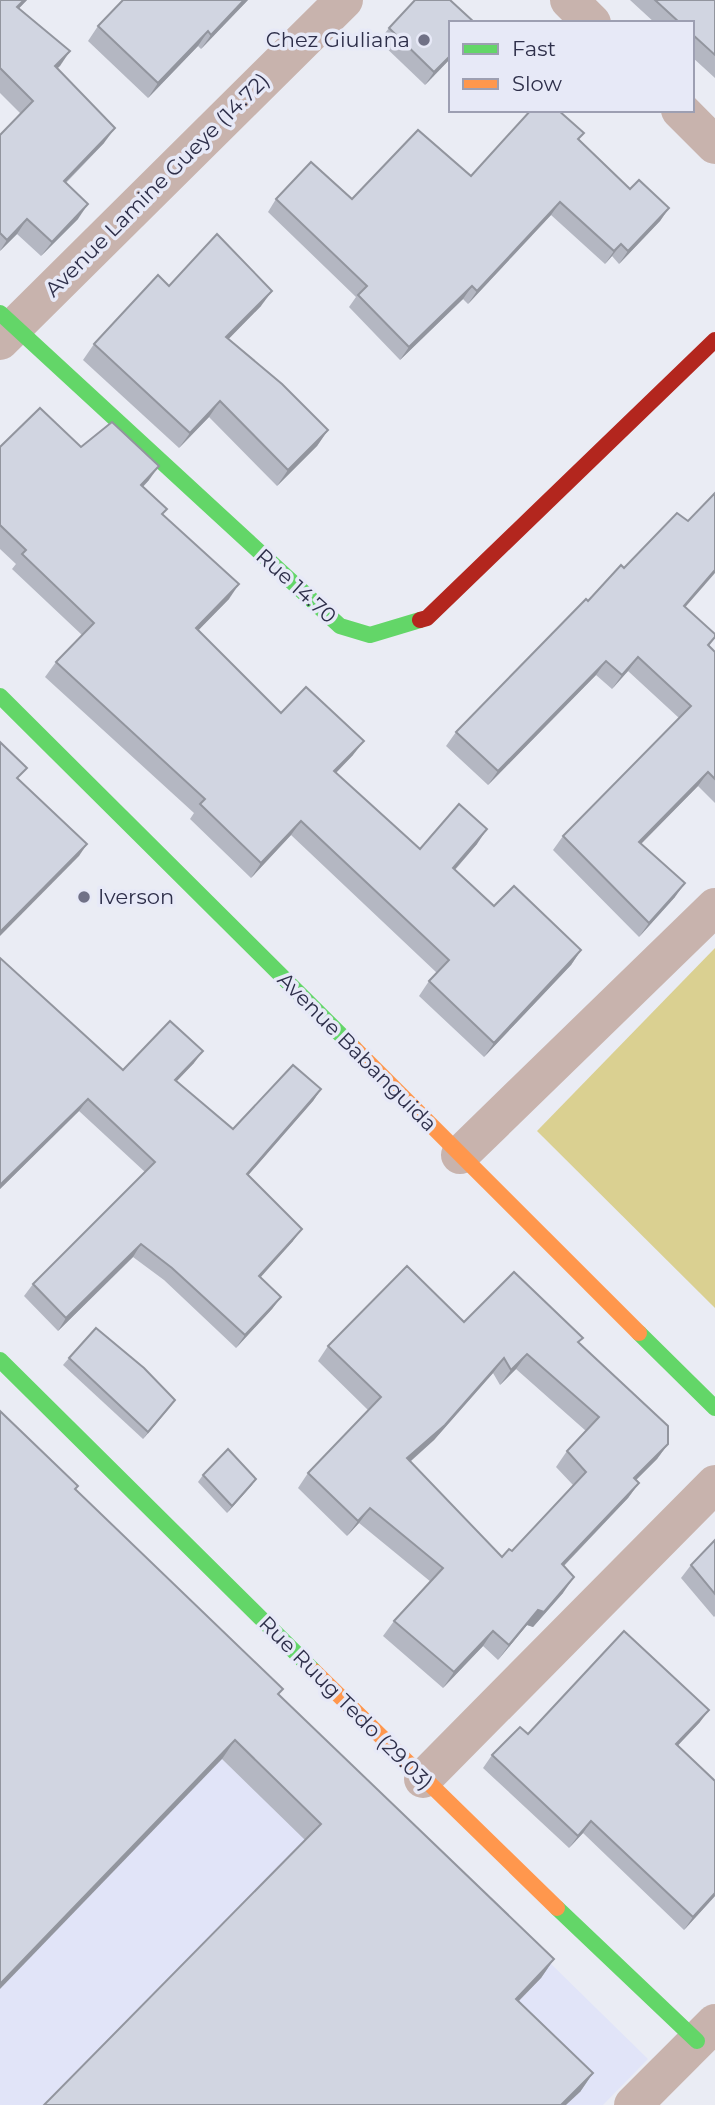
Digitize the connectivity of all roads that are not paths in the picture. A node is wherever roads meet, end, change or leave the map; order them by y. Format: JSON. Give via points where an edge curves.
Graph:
{"nodes":[{"id":1,"x":344,"y":0,"type":"edge"},
{"id":2,"x":569,"y":0,"type":"edge"},
{"id":3,"x":590,"y":21,"type":"edge"},
{"id":4,"x":682,"y":112,"type":"edge"},
{"id":5,"x":715,"y":145,"type":"edge"},
{"id":6,"x":4,"y":327,"type":"edge"},
{"id":7,"x":715,"y":340,"type":"edge"},
{"id":8,"x":0,"y":696,"type":"edge"},
{"id":9,"x":715,"y":907,"type":"edge"},
{"id":10,"x":460,"y":1155,"type":"junction"},
{"id":11,"x":0,"y":1360,"type":"edge"},
{"id":12,"x":715,"y":1408,"type":"edge"},
{"id":13,"x":715,"y":1484,"type":"edge"},
{"id":14,"x":423,"y":1779,"type":"junction"},
{"id":15,"x":706,"y":2032,"type":"edge"},
{"id":16,"x":633,"y":2105,"type":"edge"}],
"edges":[{"from":1,"to":6,"type":"street","name":"Avenue Lamine Gueye (14.72)"},
{"from":2,"to":3,"type":"street"},
{"from":4,"to":5,"type":"street"},
{"from":6,"to":7,"type":"street","name":"Rue 14.70","via":[[340,626],[370,635],[427,618]]},
{"from":8,"to":10,"type":"street","name":"Avenue Babanguida"},
{"from":9,"to":10,"type":"street"},
{"from":10,"to":12,"type":"street","name":"Avenue Babanguida"},
{"from":11,"to":14,"type":"street","name":"Rue Ruug Tedo (29.03)"},
{"from":13,"to":14,"type":"street"},
{"from":14,"to":15,"type":"street","name":"Rue Ruug Tedo (29.03)"},
{"from":15,"to":16,"type":"street"}]}
